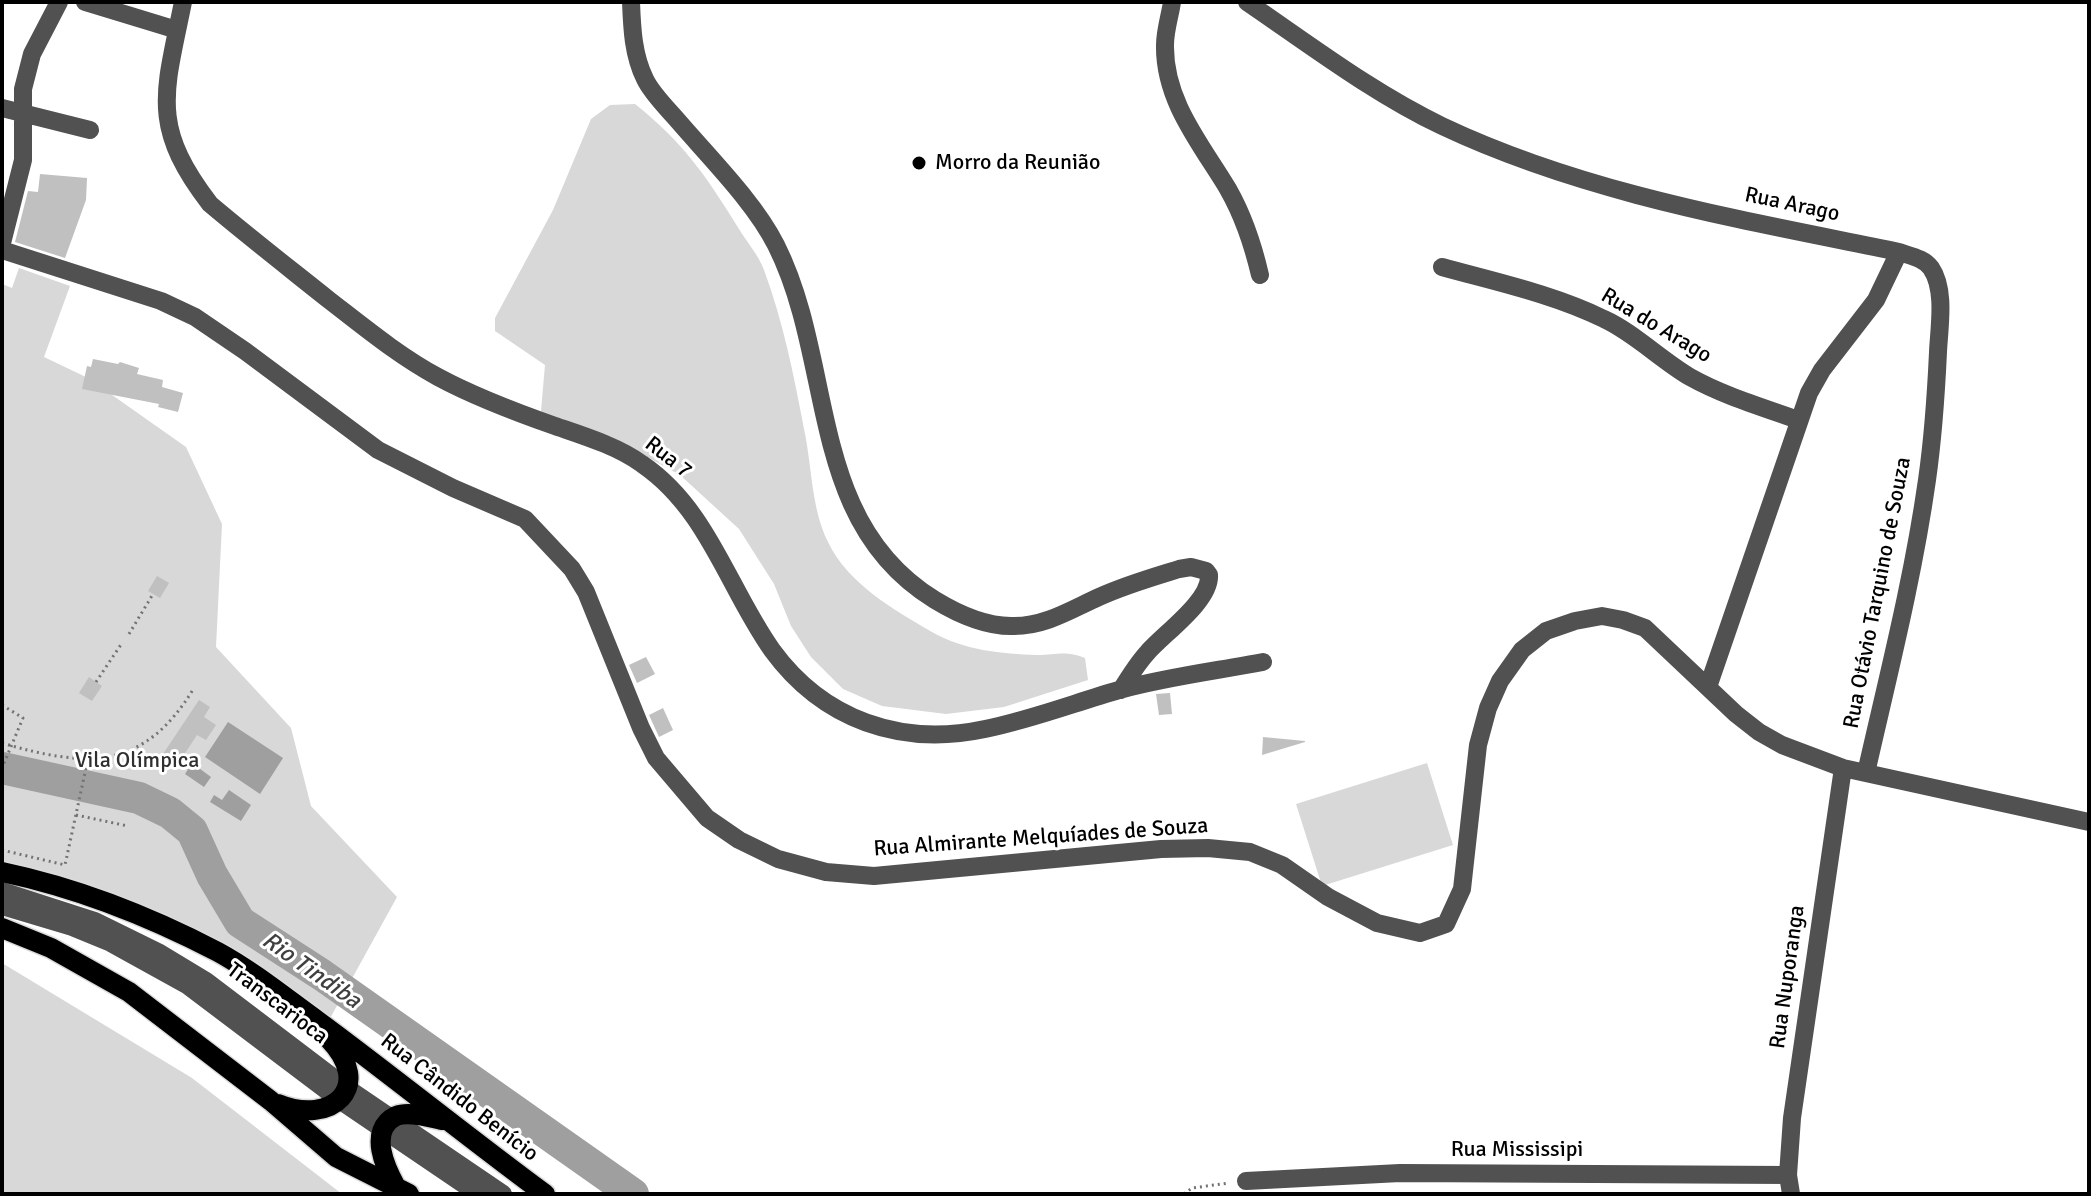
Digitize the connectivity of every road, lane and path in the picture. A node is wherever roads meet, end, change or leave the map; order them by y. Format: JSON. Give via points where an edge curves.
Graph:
{"nodes":[{"id":1,"x":59,"y":2,"type":"edge"},
{"id":2,"x":85,"y":2,"type":"edge"},
{"id":3,"x":183,"y":2,"type":"edge"},
{"id":4,"x":631,"y":2,"type":"edge"},
{"id":5,"x":1172,"y":2,"type":"edge"},
{"id":6,"x":1247,"y":2,"type":"edge"},
{"id":7,"x":177,"y":30,"type":"junction"},
{"id":8,"x":2,"y":108,"type":"edge"},
{"id":9,"x":22,"y":113,"type":"junction"},
{"id":10,"x":90,"y":130,"type":"dead end"},
{"id":11,"x":2,"y":243,"type":"edge"},
{"id":12,"x":2,"y":250,"type":"edge"},
{"id":13,"x":1899,"y":252,"type":"junction"},
{"id":14,"x":1442,"y":267,"type":"dead end"},
{"id":15,"x":1260,"y":275,"type":"dead end"},
{"id":16,"x":1798,"y":420,"type":"junction"},
{"id":17,"x":153,"y":594,"type":"dead end"},
{"id":18,"x":129,"y":634,"type":"dead end"},
{"id":19,"x":122,"y":643,"type":"dead end"},
{"id":20,"x":1263,"y":662,"type":"dead end"},
{"id":21,"x":96,"y":682,"type":"dead end"},
{"id":22,"x":1708,"y":687,"type":"junction"},
{"id":23,"x":194,"y":688,"type":"dead end"},
{"id":24,"x":1121,"y":690,"type":"junction"},
{"id":25,"x":2,"y":705,"type":"edge"},
{"id":26,"x":2,"y":743,"type":"edge"},
{"id":27,"x":10,"y":745,"type":"junction"},
{"id":28,"x":88,"y":759,"type":"junction"},
{"id":29,"x":2,"y":768,"type":"edge"},
{"id":30,"x":1843,"y":768,"type":"junction"},
{"id":31,"x":1866,"y":773,"type":"junction"},
{"id":32,"x":76,"y":815,"type":"junction"},
{"id":33,"x":2089,"y":822,"type":"edge"},
{"id":34,"x":128,"y":826,"type":"dead end"},
{"id":35,"x":2,"y":850,"type":"edge"},
{"id":36,"x":2,"y":872,"type":"edge"},
{"id":37,"x":2,"y":891,"type":"edge"},
{"id":38,"x":2,"y":906,"type":"edge"},
{"id":39,"x":2,"y":928,"type":"edge"},
{"id":40,"x":301,"y":1009,"type":"junction"},
{"id":41,"x":343,"y":1094,"type":"junction"},
{"id":42,"x":271,"y":1101,"type":"junction"},
{"id":43,"x":446,"y":1121,"type":"junction"},
{"id":44,"x":389,"y":1124,"type":"junction"},
{"id":45,"x":1788,"y":1175,"type":"junction"},
{"id":46,"x":1246,"y":1181,"type":"joint"},
{"id":47,"x":402,"y":1191,"type":"edge"},
{"id":48,"x":478,"y":1194,"type":"edge"},
{"id":49,"x":503,"y":1194,"type":"edge"},
{"id":50,"x":545,"y":1194,"type":"edge"},
{"id":51,"x":1184,"y":1194,"type":"edge"},
{"id":52,"x":1791,"y":1194,"type":"edge"}],
"edges":[{"from":1,"to":9,"type":"street","via":[[32,54]]},
{"from":2,"to":7,"type":"street"},
{"from":3,"to":7,"type":"street","name":"Rua 7"},
{"from":4,"to":24,"type":"street","via":[[634,45],[645,80],[775,241],[805,322],[829,443],[849,500],[872,542],[895,569],[944,606],[1015,627],[1059,617],[1179,569],[1199,568],[1209,575],[1208,587],[1147,652]]},
{"from":5,"to":15,"type":"street","via":[[1165,44],[1178,106],[1245,222]]},
{"from":6,"to":13,"type":"street","name":"Rua Arago","via":[[1380,92],[1511,156],[1633,195]]},
{"from":7,"to":24,"type":"street","name":"Rua 7","via":[[166,112],[188,175],[210,204],[382,341],[436,376],[593,440],[640,462],[669,485],[691,511],[772,649],[830,706],[864,724],[907,733],[953,733],[1018,721]]},
{"from":8,"to":9,"type":"street"},
{"from":9,"to":10,"type":"street"},
{"from":9,"to":11,"type":"street","via":[[23,160]]},
{"from":12,"to":22,"type":"street","name":"Rua Almirante Melquíades de Souza","via":[[195,317],[378,450],[525,519],[572,569],[586,592],[641,728],[656,758],[681,788],[707,818],[739,840],[778,859],[826,872],[919,874],[1161,849],[1250,852],[1282,865],[1377,923],[1420,933],[1446,924],[1462,889],[1478,745],[1500,681],[1522,650],[1546,631],[1575,621],[1602,616],[1623,620],[1645,628]]},
{"from":13,"to":16,"type":"street","via":[[1876,300],[1822,370]]},
{"from":13,"to":31,"type":"street","name":"Rua Otávio Tarquino de Souza","via":[[1922,259],[1932,269],[1938,290],[1935,404],[1915,553]]},
{"from":14,"to":16,"type":"street","name":"Rua do Arago","via":[[1608,320],[1693,378]]},
{"from":16,"to":22,"type":"street"},
{"from":17,"to":18,"type":"path"},
{"from":19,"to":21,"type":"path"},
{"from":20,"to":24,"type":"street","name":"Rua 7"},
{"from":22,"to":30,"type":"street","name":"Rua Almirante Melquíades de Souza","via":[[1759,732]]},
{"from":23,"to":28,"type":"path","via":[[164,729],[145,744]]},
{"from":25,"to":27,"type":"path","via":[[23,718]]},
{"from":26,"to":27,"type":"path"},
{"from":27,"to":28,"type":"path"},
{"from":27,"to":29,"type":"path"},
{"from":28,"to":32,"type":"path"},
{"from":30,"to":31,"type":"street","name":"Rua Almirante Melquíades de Souza"},
{"from":30,"to":45,"type":"street","name":"Rua Nuporanga"},
{"from":31,"to":33,"type":"street","name":"Rua Almirante Melquíades de Souza"},
{"from":32,"to":34,"type":"path"},
{"from":32,"to":35,"type":"path","via":[[65,865]]},
{"from":36,"to":40,"type":"main road","name":"Rua Cândido Benício","via":[[111,902],[220,953]]},
{"from":37,"to":41,"type":"street","name":"Transcarioca","via":[[95,921],[158,952],[206,981]]},
{"from":38,"to":41,"type":"street","name":"Transcarioca","via":[[72,927],[163,971]]},
{"from":39,"to":42,"type":"main road","via":[[51,948],[129,992]]},
{"from":40,"to":41,"type":"main road","via":[[344,1054],[350,1070]]},
{"from":40,"to":43,"type":"main road","name":"Rua Cândido Benício"},
{"from":41,"to":42,"type":"main road","via":[[328,1108],[311,1112]]},
{"from":41,"to":44,"type":"street","name":"Transcarioca"},
{"from":42,"to":47,"type":"main road","via":[[336,1157]]},
{"from":43,"to":44,"type":"main road","via":[[408,1115]]},
{"from":43,"to":50,"type":"main road","name":"Rua Cândido Benício"},
{"from":44,"to":47,"type":"main road","via":[[380,1147],[384,1166]]},
{"from":44,"to":48,"type":"street","name":"Transcarioca"},
{"from":44,"to":49,"type":"street","name":"Transcarioca"},
{"from":45,"to":46,"type":"street","name":"Rua Mississipi","via":[[1400,1173]]},
{"from":45,"to":52,"type":"street","name":"Rua Nuporanga"},
{"from":46,"to":51,"type":"path","via":[[1192,1188]]}]}
